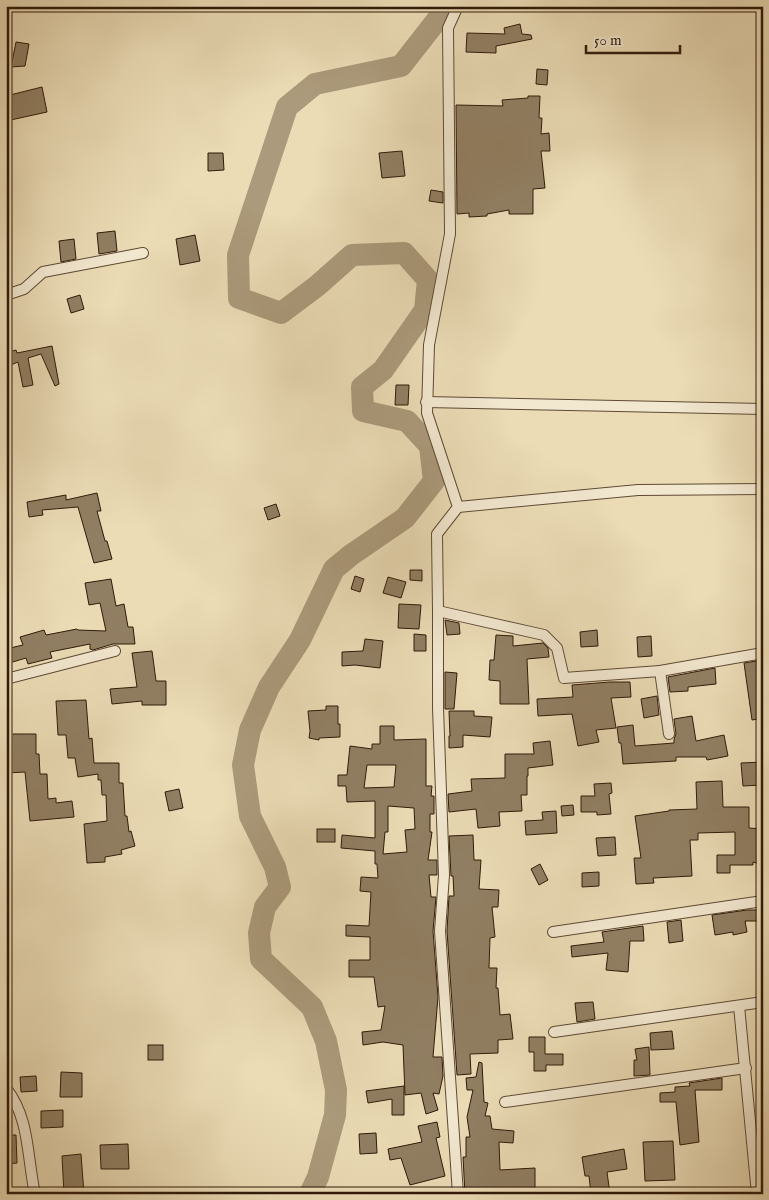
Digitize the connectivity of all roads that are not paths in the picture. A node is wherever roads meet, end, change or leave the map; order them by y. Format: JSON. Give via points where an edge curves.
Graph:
{"nodes":[{"id":1,"x":458,"y":6,"type":"edge"},
{"id":2,"x":143,"y":253,"type":"dead end"},
{"id":3,"x":6,"y":296,"type":"edge"},
{"id":4,"x":426,"y":402,"type":"junction"},
{"id":5,"x":763,"y":409,"type":"edge"},
{"id":6,"x":763,"y":488,"type":"edge"},
{"id":7,"x":458,"y":507,"type":"junction"},
{"id":8,"x":438,"y":611,"type":"junction"},
{"id":9,"x":115,"y":651,"type":"dead end"},
{"id":10,"x":763,"y":653,"type":"edge"},
{"id":11,"x":660,"y":670,"type":"junction"},
{"id":12,"x":6,"y":679,"type":"edge"},
{"id":13,"x":669,"y":734,"type":"dead end"},
{"id":14,"x":763,"y":902,"type":"edge"},
{"id":15,"x":552,"y":932,"type":"dead end"},
{"id":16,"x":763,"y":1002,"type":"edge"},
{"id":17,"x":739,"y":1006,"type":"junction"},
{"id":18,"x":554,"y":1032,"type":"dead end"},
{"id":19,"x":746,"y":1068,"type":"junction"},
{"id":20,"x":6,"y":1088,"type":"edge"},
{"id":21,"x":505,"y":1102,"type":"dead end"},
{"id":22,"x":36,"y":1194,"type":"edge"},
{"id":23,"x":458,"y":1194,"type":"edge"},
{"id":24,"x":757,"y":1194,"type":"edge"}],
"edges":[{"from":1,"to":4,"type":"street","via":[[448,28],[450,234],[429,345]]},
{"from":2,"to":3,"type":"street","via":[[43,272],[24,289]]},
{"from":4,"to":5,"type":"street"},
{"from":4,"to":7,"type":"street"},
{"from":6,"to":7,"type":"street","via":[[638,490]]},
{"from":7,"to":8,"type":"street","via":[[437,534]]},
{"from":8,"to":11,"type":"street","via":[[544,635],[557,648],[564,678]]},
{"from":8,"to":23,"type":"street","via":[[444,875],[440,931]]},
{"from":9,"to":12,"type":"street"},
{"from":10,"to":11,"type":"street"},
{"from":11,"to":13,"type":"street"},
{"from":14,"to":15,"type":"street"},
{"from":16,"to":17,"type":"street"},
{"from":17,"to":18,"type":"street"},
{"from":17,"to":19,"type":"street"},
{"from":19,"to":21,"type":"street"},
{"from":19,"to":24,"type":"street"},
{"from":20,"to":22,"type":"street","via":[[15,1099],[28,1141]]}]}
